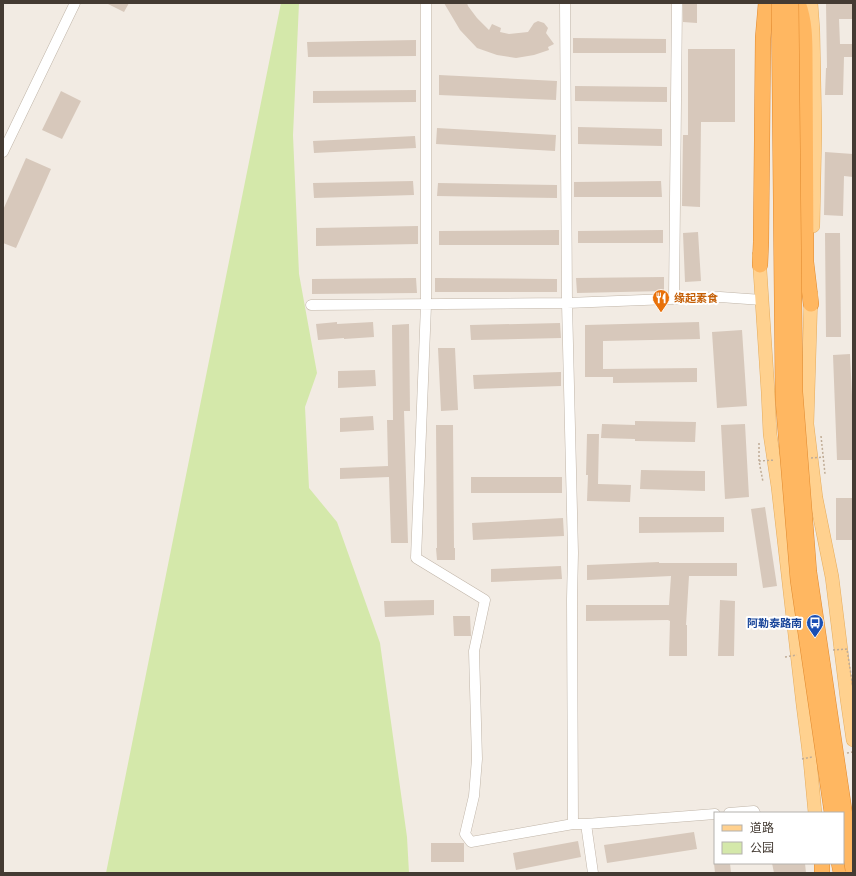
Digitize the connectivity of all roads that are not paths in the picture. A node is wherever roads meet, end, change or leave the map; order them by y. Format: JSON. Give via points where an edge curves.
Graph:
{"nodes":[{"id":1,"x":75,"y":3,"type":"edge"},
{"id":2,"x":426,"y":3,"type":"edge"},
{"id":3,"x":566,"y":3,"type":"edge"},
{"id":4,"x":677,"y":3,"type":"edge"},
{"id":5,"x":762,"y":3,"type":"edge"},
{"id":6,"x":766,"y":3,"type":"edge"},
{"id":7,"x":779,"y":3,"type":"edge"},
{"id":8,"x":791,"y":3,"type":"edge"},
{"id":9,"x":798,"y":3,"type":"edge"},
{"id":10,"x":811,"y":3,"type":"edge"},
{"id":11,"x":3,"y":152,"type":"edge"},
{"id":12,"x":760,"y":265,"type":"junction"},
{"id":13,"x":674,"y":298,"type":"junction"},
{"id":14,"x":762,"y":300,"type":"junction"},
{"id":15,"x":567,"y":303,"type":"junction"},
{"id":16,"x":810,"y":304,"type":"junction"},
{"id":17,"x":312,"y":305,"type":"dead end"},
{"id":18,"x":426,"y":305,"type":"junction"},
{"id":19,"x":850,"y":698,"type":"edge"},
{"id":20,"x":803,"y":705,"type":"junction"},
{"id":21,"x":852,"y":721,"type":"edge"},
{"id":22,"x":806,"y":729,"type":"junction"},
{"id":23,"x":853,"y":740,"type":"edge"},
{"id":24,"x":742,"y":812,"type":"edge"},
{"id":25,"x":754,"y":812,"type":"edge"},
{"id":26,"x":815,"y":812,"type":"edge"},
{"id":27,"x":832,"y":812,"type":"edge"},
{"id":28,"x":714,"y":814,"type":"edge"},
{"id":29,"x":573,"y":824,"type":"junction"},
{"id":30,"x":586,"y":824,"type":"junction"},
{"id":31,"x":853,"y":870,"type":"edge"},
{"id":32,"x":593,"y":873,"type":"edge"}],
"edges":[{"from":1,"to":11,"type":"street"},
{"from":2,"to":18,"type":"street"},
{"from":3,"to":15,"type":"street"},
{"from":4,"to":13,"type":"street"},
{"from":5,"to":12,"type":"main road","via":[[756,218]]},
{"from":6,"to":12,"type":"highway","via":[[763,38]]},
{"from":7,"to":27,"type":"highway","bridge":true,"via":[[783,399],[798,580]]},
{"from":8,"to":31,"type":"highway","bridge":true,"via":[[795,392],[809,572]]},
{"from":9,"to":16,"type":"highway","via":[[804,29],[806,59],[806,262]]},
{"from":10,"to":16,"type":"main road","via":[[815,130]]},
{"from":12,"to":14,"type":"main road"},
{"from":13,"to":14,"type":"street","via":[[720,297]]},
{"from":13,"to":15,"type":"street"},
{"from":14,"to":20,"type":"main road","via":[[770,434]]},
{"from":15,"to":18,"type":"street"},
{"from":15,"to":29,"type":"street","via":[[573,554]]},
{"from":16,"to":19,"type":"main road","via":[[807,424],[816,498],[832,578]]},
{"from":17,"to":18,"type":"street"},
{"from":18,"to":29,"type":"street","via":[[416,558],[485,600],[474,651],[477,759],[474,796],[464,834],[471,842]]},
{"from":19,"to":20,"type":"main road"},
{"from":19,"to":21,"type":"main road"},
{"from":20,"to":22,"type":"main road"},
{"from":21,"to":22,"type":"main road"},
{"from":21,"to":23,"type":"main road"},
{"from":22,"to":26,"type":"main road"},
{"from":24,"to":25,"type":"street"},
{"from":28,"to":30,"type":"street"},
{"from":29,"to":30,"type":"street"},
{"from":30,"to":32,"type":"street"}]}
